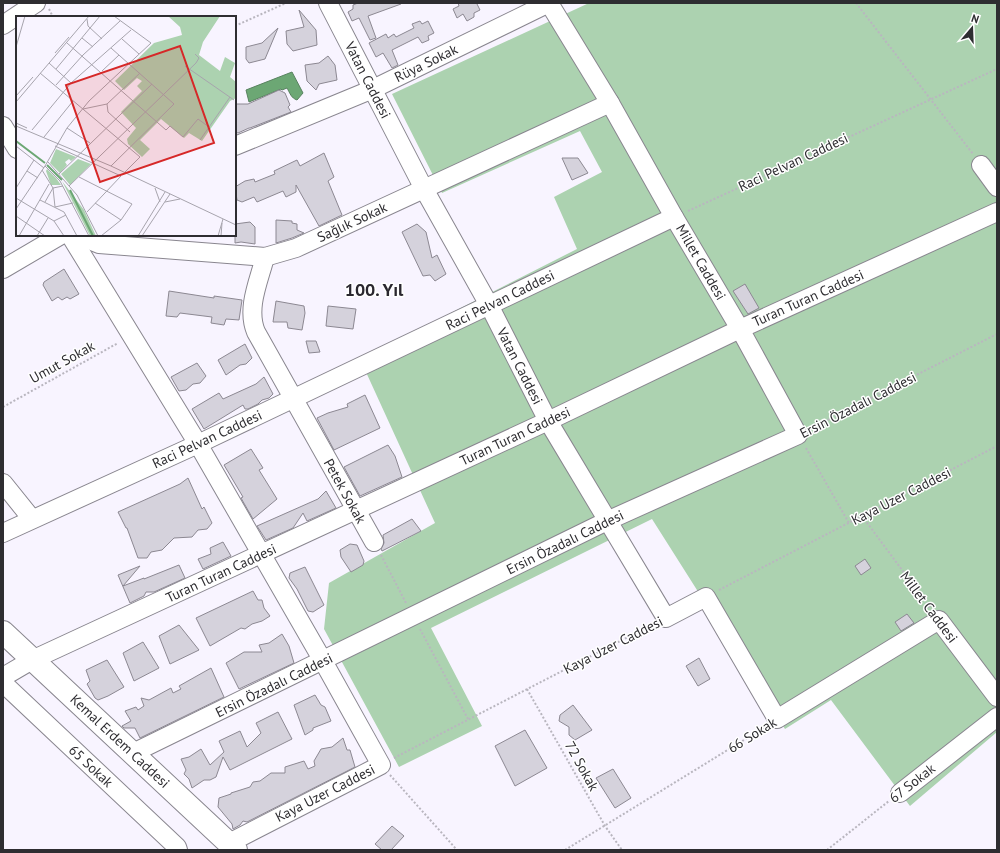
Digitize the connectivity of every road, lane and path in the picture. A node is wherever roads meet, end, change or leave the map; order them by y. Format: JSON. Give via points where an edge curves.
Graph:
{"nodes":[{"id":1,"x":36,"y":3,"type":"edge"},
{"id":2,"x":286,"y":3,"type":"edge"},
{"id":3,"x":328,"y":3,"type":"edge"},
{"id":4,"x":549,"y":3,"type":"edge"},
{"id":5,"x":856,"y":3,"type":"edge"},
{"id":6,"x":16,"y":16,"type":"edge"},
{"id":7,"x":16,"y":16,"type":"edge"},
{"id":8,"x":3,"y":25,"type":"edge"},
{"id":9,"x":236,"y":26,"type":"edge"},
{"id":10,"x":997,"y":69,"type":"edge"},
{"id":11,"x":373,"y":89,"type":"junction"},
{"id":12,"x":930,"y":99,"type":"junction"},
{"id":13,"x":610,"y":103,"type":"junction"},
{"id":14,"x":236,"y":146,"type":"edge"},
{"id":15,"x":981,"y":165,"type":"joint"},
{"id":16,"x":997,"y":187,"type":"edge"},
{"id":17,"x":424,"y":188,"type":"junction"},
{"id":18,"x":997,"y":212,"type":"edge"},
{"id":19,"x":674,"y":217,"type":"junction"},
{"id":20,"x":59,"y":236,"type":"edge"},
{"id":21,"x":71,"y":236,"type":"edge"},
{"id":22,"x":79,"y":236,"type":"edge"},
{"id":23,"x":265,"y":257,"type":"junction"},
{"id":24,"x":3,"y":269,"type":"edge"},
{"id":25,"x":489,"y":305,"type":"junction"},
{"id":26,"x":740,"y":329,"type":"junction"},
{"id":27,"x":997,"y":334,"type":"edge"},
{"id":28,"x":131,"y":335,"type":"junction"},
{"id":29,"x":293,"y":399,"type":"junction"},
{"id":30,"x":3,"y":407,"type":"edge"},
{"id":31,"x":548,"y":420,"type":"junction"},
{"id":32,"x":798,"y":435,"type":"junction"},
{"id":33,"x":198,"y":444,"type":"junction"},
{"id":34,"x":997,"y":446,"type":"edge"},
{"id":35,"x":3,"y":483,"type":"edge"},
{"id":36,"x":356,"y":510,"type":"junction"},
{"id":37,"x":862,"y":516,"type":"junction"},
{"id":38,"x":32,"y":519,"type":"junction"},
{"id":39,"x":607,"y":521,"type":"junction"},
{"id":40,"x":849,"y":523,"type":"junction"},
{"id":41,"x":3,"y":533,"type":"edge"},
{"id":42,"x":374,"y":542,"type":"joint"},
{"id":43,"x":261,"y":554,"type":"junction"},
{"id":44,"x":706,"y":597,"type":"junction"},
{"id":45,"x":413,"y":616,"type":"junction"},
{"id":46,"x":666,"y":618,"type":"junction"},
{"id":47,"x":939,"y":620,"type":"junction"},
{"id":48,"x":3,"y":632,"type":"edge"},
{"id":49,"x":32,"y":660,"type":"junction"},
{"id":50,"x":323,"y":661,"type":"junction"},
{"id":51,"x":3,"y":677,"type":"edge"},
{"id":52,"x":3,"y":683,"type":"edge"},
{"id":53,"x":527,"y":689,"type":"junction"},
{"id":54,"x":997,"y":698,"type":"edge"},
{"id":55,"x":997,"y":717,"type":"edge"},
{"id":56,"x":468,"y":720,"type":"junction"},
{"id":57,"x":777,"y":720,"type":"junction"},
{"id":58,"x":133,"y":753,"type":"junction"},
{"id":59,"x":381,"y":764,"type":"junction"},
{"id":60,"x":900,"y":793,"type":"joint"},
{"id":61,"x":604,"y":826,"type":"junction"},
{"id":62,"x":232,"y":846,"type":"edge"},
{"id":63,"x":178,"y":850,"type":"edge"},
{"id":64,"x":457,"y":850,"type":"edge"},
{"id":65,"x":565,"y":850,"type":"edge"},
{"id":66,"x":622,"y":850,"type":"edge"},
{"id":67,"x":827,"y":850,"type":"edge"}],
"edges":[{"from":1,"to":7,"type":"street"},
{"from":2,"to":9,"type":"path"},
{"from":3,"to":11,"type":"street","name":"Vatan Caddesi"},
{"from":4,"to":11,"type":"street","name":"Rüya Sokak"},
{"from":4,"to":13,"type":"street","name":"Millet Caddesi"},
{"from":5,"to":12,"type":"path"},
{"from":6,"to":8,"type":"street"},
{"from":10,"to":12,"type":"path","name":"Raci Pelvan Caddesi"},
{"from":11,"to":14,"type":"street","name":"Rüya Sokak"},
{"from":11,"to":17,"type":"street","name":"Vatan Caddesi"},
{"from":12,"to":15,"type":"path"},
{"from":12,"to":19,"type":"path","name":"Raci Pelvan Caddesi"},
{"from":13,"to":17,"type":"street","name":"Sağlık Sokak"},
{"from":13,"to":19,"type":"street","name":"Millet Caddesi"},
{"from":15,"to":16,"type":"street"},
{"from":17,"to":23,"type":"street","name":"Sağlık Sokak","via":[[296,248]]},
{"from":17,"to":25,"type":"street","name":"Vatan Caddesi"},
{"from":18,"to":26,"type":"street","name":"Turan Turan Caddesi"},
{"from":19,"to":25,"type":"street","name":"Raci Pelvan Caddesi"},
{"from":19,"to":26,"type":"street","name":"Millet Caddesi"},
{"from":20,"to":24,"type":"street"},
{"from":21,"to":28,"type":"street"},
{"from":22,"to":23,"type":"street","name":"Sağlık Sokak","via":[[99,244]]},
{"from":23,"to":29,"type":"street","name":"Petek Sokak","via":[[252,305],[252,322]]},
{"from":25,"to":29,"type":"street","name":"Raci Pelvan Caddesi"},
{"from":25,"to":31,"type":"street","name":"Vatan Caddesi"},
{"from":26,"to":31,"type":"street","name":"Turan Turan Caddesi"},
{"from":26,"to":32,"type":"street","name":"Millet Caddesi"},
{"from":27,"to":32,"type":"path","name":"Ersin Özadalı Caddesi"},
{"from":28,"to":30,"type":"path","name":"Umut Sokak"},
{"from":28,"to":33,"type":"street"},
{"from":29,"to":33,"type":"street","name":"Raci Pelvan Caddesi"},
{"from":29,"to":36,"type":"street","name":"Petek Sokak"},
{"from":31,"to":36,"type":"street","name":"Turan Turan Caddesi"},
{"from":31,"to":39,"type":"street","name":"Vatan Caddesi"},
{"from":32,"to":39,"type":"street","name":"Ersin Özadalı Caddesi"},
{"from":32,"to":40,"type":"path"},
{"from":33,"to":38,"type":"street","name":"Raci Pelvan Caddesi"},
{"from":33,"to":43,"type":"street"},
{"from":34,"to":37,"type":"path","name":"Kaya Uzer Caddesi"},
{"from":35,"to":38,"type":"street"},
{"from":36,"to":42,"type":"street","name":"Petek Sokak"},
{"from":36,"to":43,"type":"street","name":"Turan Turan Caddesi"},
{"from":37,"to":40,"type":"path","name":"Kaya Uzer Caddesi"},
{"from":37,"to":47,"type":"path","name":"Millet Caddesi"},
{"from":38,"to":41,"type":"street","name":"Raci Pelvan Caddesi"},
{"from":39,"to":45,"type":"street","name":"Ersin Özadalı Caddesi"},
{"from":39,"to":46,"type":"street","name":"Vatan Caddesi"},
{"from":40,"to":44,"type":"path","name":"Kaya Uzer Caddesi"},
{"from":42,"to":45,"type":"path"},
{"from":43,"to":49,"type":"street","name":"Turan Turan Caddesi"},
{"from":43,"to":50,"type":"street"},
{"from":44,"to":46,"type":"street","name":"Kaya Uzer Caddesi"},
{"from":44,"to":57,"type":"street"},
{"from":45,"to":50,"type":"street","name":"Ersin Özadalı Caddesi"},
{"from":45,"to":56,"type":"path"},
{"from":46,"to":53,"type":"path","name":"Kaya Uzer Caddesi"},
{"from":47,"to":54,"type":"street","name":"Millet Caddesi"},
{"from":47,"to":57,"type":"street","name":"66 Sokak"},
{"from":48,"to":49,"type":"main road","name":"Kemal Erdem Caddesi"},
{"from":49,"to":51,"type":"street","name":"Turan Turan Caddesi"},
{"from":49,"to":58,"type":"main road","name":"Kemal Erdem Caddesi"},
{"from":50,"to":58,"type":"street","name":"Ersin Özadalı Caddesi"},
{"from":50,"to":59,"type":"street"},
{"from":52,"to":63,"type":"street","name":"65 Sokak"},
{"from":53,"to":56,"type":"path","name":"Kaya Uzer Caddesi"},
{"from":53,"to":61,"type":"path","name":"72 Sokak"},
{"from":55,"to":60,"type":"street","name":"67 Sokak"},
{"from":56,"to":59,"type":"path","name":"Kaya Uzer Caddesi"},
{"from":57,"to":61,"type":"path","name":"66 Sokak"},
{"from":58,"to":62,"type":"main road","name":"Kemal Erdem Caddesi"},
{"from":59,"to":62,"type":"street","name":"Kaya Uzer Caddesi"},
{"from":59,"to":64,"type":"path"},
{"from":60,"to":67,"type":"path","name":"67 Sokak"},
{"from":61,"to":65,"type":"path","name":"66 Sokak"},
{"from":61,"to":66,"type":"path","name":"72 Sokak"}]}
